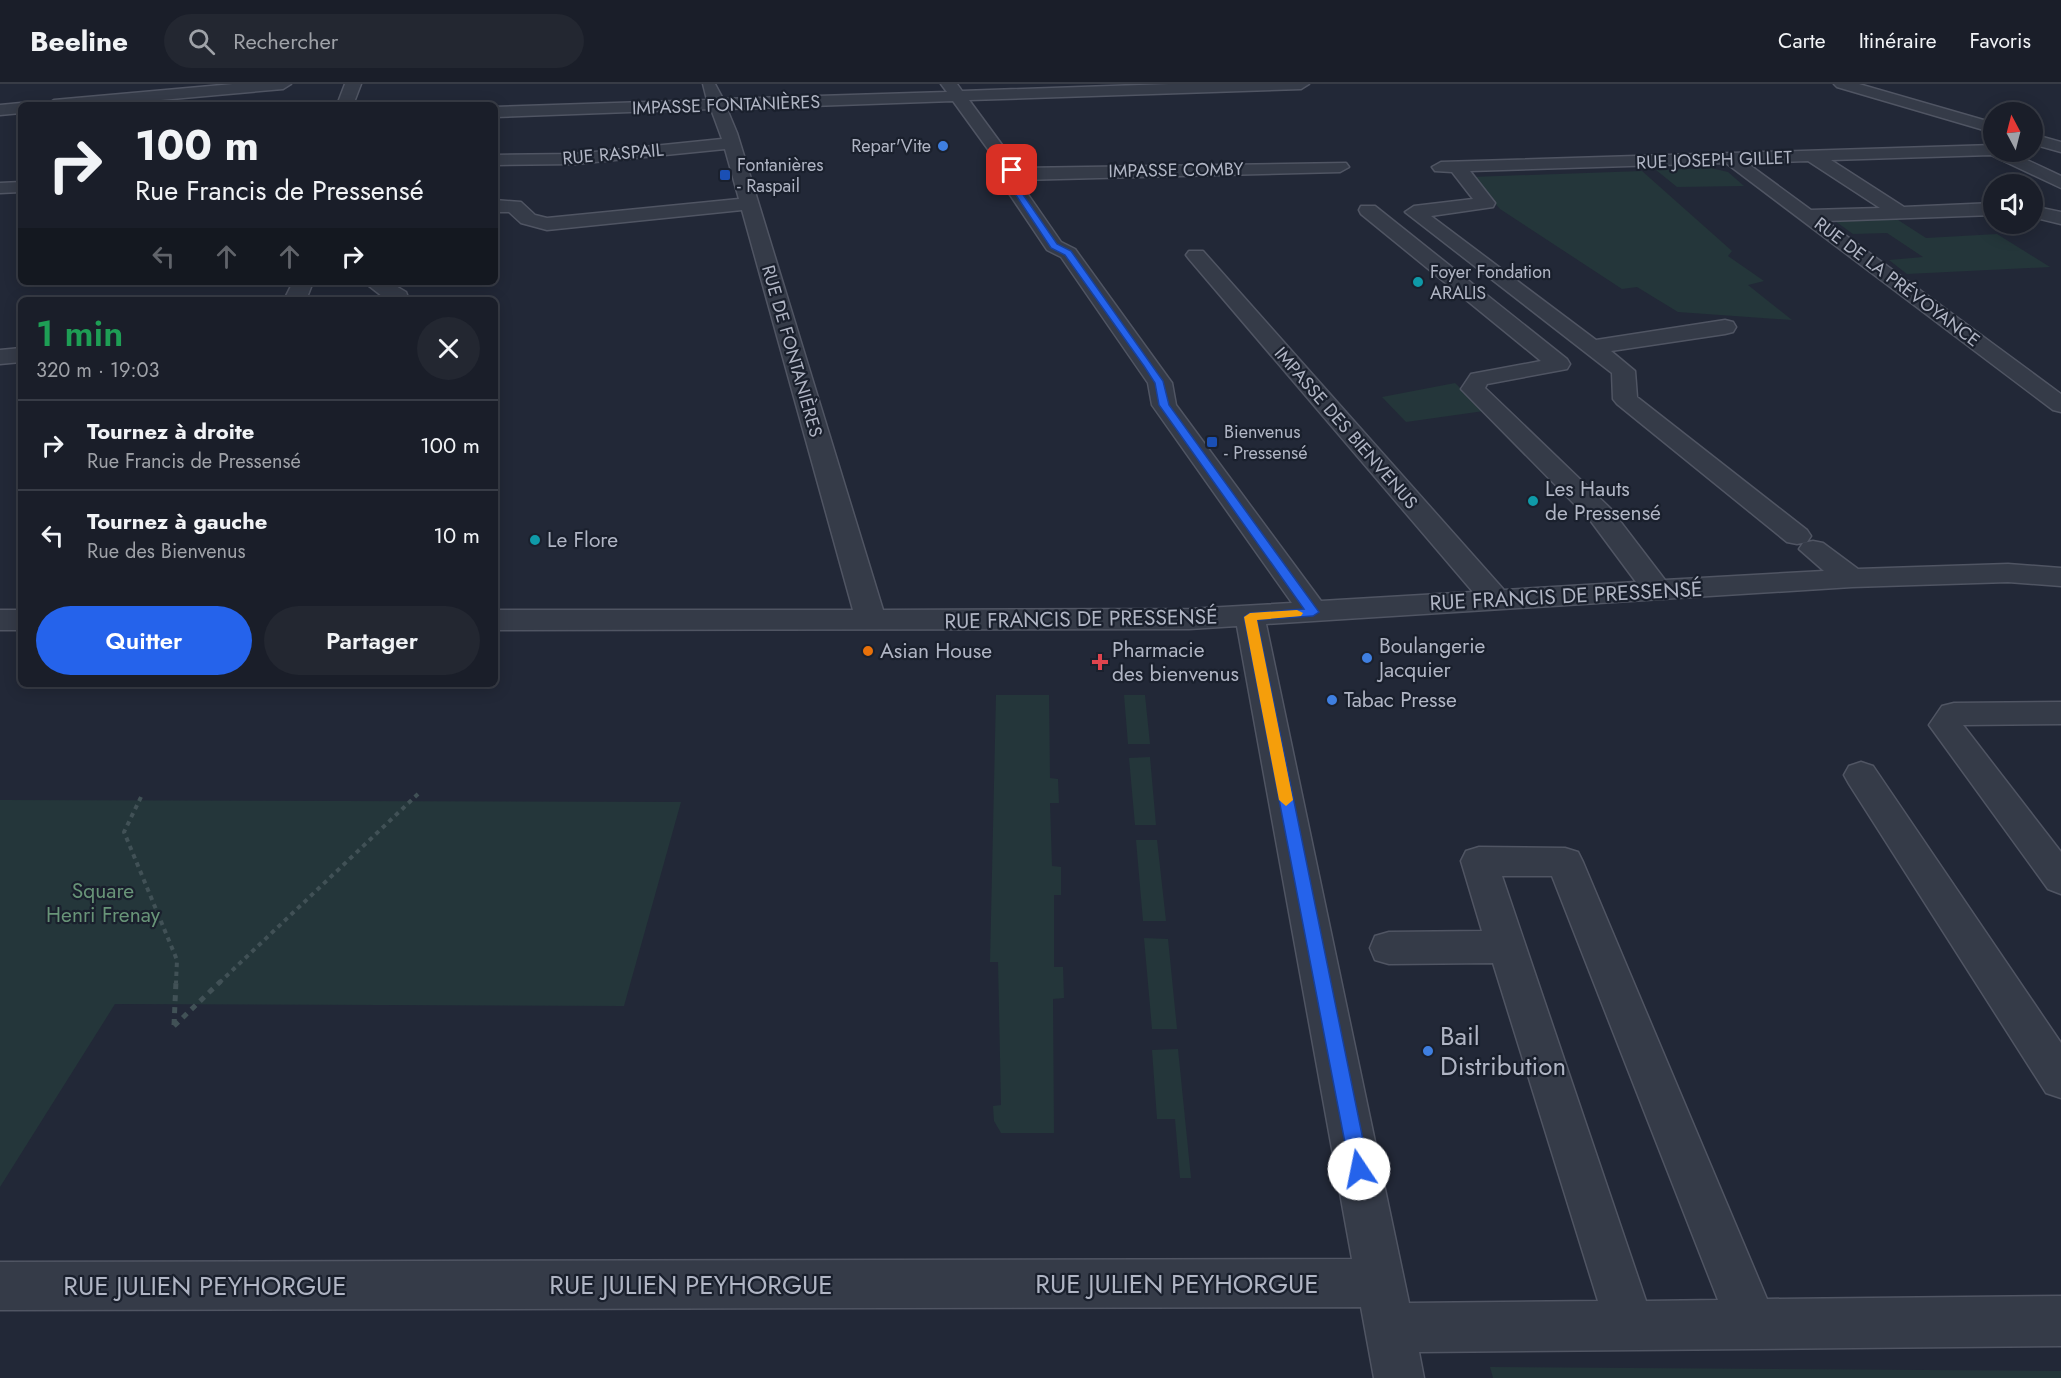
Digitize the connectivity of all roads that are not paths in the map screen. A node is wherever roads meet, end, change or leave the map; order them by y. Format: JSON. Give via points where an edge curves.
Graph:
{"nodes":[{"id":1,"x":283,"y":84,"type":"edge"},
{"id":2,"x":353,"y":84,"type":"edge"},
{"id":3,"x":1300,"y":84,"type":"edge"},
{"id":4,"x":1842,"y":84,"type":"edge"},
{"id":5,"x":261,"y":85,"type":"edge"},
{"id":6,"x":953,"y":90,"type":"edge"},
{"id":7,"x":712,"y":95,"type":"edge"},
{"id":8,"x":85,"y":102,"type":"edge"},
{"id":9,"x":346,"y":102,"type":"edge"},
{"id":10,"x":18,"y":108,"type":"edge"},
{"id":11,"x":0,"y":110,"type":"edge"},
{"id":12,"x":498,"y":112,"type":"edge"},
{"id":13,"x":1983,"y":125,"type":"edge"},
{"id":14,"x":2043,"y":142,"type":"edge"},
{"id":15,"x":731,"y":143,"type":"junction"},
{"id":16,"x":2061,"y":147,"type":"edge"},
{"id":17,"x":2043,"y":148,"type":"edge"},
{"id":18,"x":1983,"y":151,"type":"edge"},
{"id":19,"x":1814,"y":157,"type":"junction"},
{"id":20,"x":498,"y":160,"type":"edge"},
{"id":21,"x":1732,"y":160,"type":"junction"},
{"id":22,"x":2018,"y":162,"type":"edge"},
{"id":23,"x":1340,"y":166,"type":"dead end"},
{"id":24,"x":1011,"y":173,"type":"junction"},
{"id":25,"x":2061,"y":183,"type":"edge"},
{"id":26,"x":18,"y":187,"type":"edge"},
{"id":27,"x":0,"y":188,"type":"edge"},
{"id":28,"x":749,"y":204,"type":"junction"},
{"id":29,"x":498,"y":206,"type":"edge"},
{"id":30,"x":1983,"y":209,"type":"edge"},
{"id":31,"x":1368,"y":210,"type":"dead end"},
{"id":32,"x":1899,"y":212,"type":"junction"},
{"id":33,"x":2043,"y":214,"type":"edge"},
{"id":34,"x":1808,"y":216,"type":"junction"},
{"id":35,"x":2061,"y":218,"type":"edge"},
{"id":36,"x":1196,"y":255,"type":"dead end"},
{"id":37,"x":379,"y":285,"type":"edge"},
{"id":38,"x":399,"y":297,"type":"edge"},
{"id":39,"x":1725,"y":327,"type":"dead end"},
{"id":40,"x":1592,"y":347,"type":"junction"},
{"id":41,"x":18,"y":355,"type":"edge"},
{"id":42,"x":0,"y":357,"type":"edge"},
{"id":43,"x":2061,"y":405,"type":"edge"},
{"id":44,"x":2061,"y":577,"type":"edge"},
{"id":45,"x":1852,"y":578,"type":"junction"},
{"id":46,"x":1658,"y":591,"type":"junction"},
{"id":47,"x":1496,"y":600,"type":"junction"},
{"id":48,"x":1313,"y":612,"type":"junction"},
{"id":49,"x":1250,"y":617,"type":"junction"},
{"id":50,"x":0,"y":620,"type":"edge"},
{"id":51,"x":18,"y":620,"type":"edge"},
{"id":52,"x":498,"y":620,"type":"edge"},
{"id":53,"x":871,"y":621,"type":"junction"},
{"id":54,"x":2060,"y":714,"type":"edge"},
{"id":55,"x":1861,"y":775,"type":"dead end"},
{"id":56,"x":2061,"y":879,"type":"edge"},
{"id":57,"x":1506,"y":947,"type":"junction"},
{"id":58,"x":1389,"y":948,"type":"dead end"},
{"id":59,"x":2061,"y":1078,"type":"edge"},
{"id":60,"x":0,"y":1286,"type":"edge"},
{"id":61,"x":1385,"y":1306,"type":"junction"},
{"id":62,"x":2061,"y":1321,"type":"edge"},
{"id":63,"x":1753,"y":1325,"type":"junction"},
{"id":64,"x":1630,"y":1326,"type":"junction"},
{"id":65,"x":1399,"y":1378,"type":"edge"}],
"edges":[{"from":1,"to":5,"type":"street"},
{"from":2,"to":9,"type":"street"},
{"from":3,"to":6,"type":"street","name":"IMPASSE FONTANIÈRES"},
{"from":4,"to":13,"type":"street"},
{"from":5,"to":8,"type":"street"},
{"from":6,"to":7,"type":"street","name":"IMPASSE FONTANIÈRES"},
{"from":6,"to":24,"type":"street"},
{"from":7,"to":12,"type":"street","name":"IMPASSE FONTANIÈRES"},
{"from":7,"to":15,"type":"street","name":"RUE DE FONTANIÈRES"},
{"from":10,"to":11,"type":"street"},
{"from":14,"to":16,"type":"street"},
{"from":15,"to":20,"type":"street","name":"RUE RASPAIL","via":[[575,159]]},
{"from":15,"to":28,"type":"street","name":"RUE DE FONTANIÈRES"},
{"from":16,"to":17,"type":"street"},
{"from":18,"to":19,"type":"street","name":"RUE JOSEPH GILLET"},
{"from":19,"to":21,"type":"street","name":"RUE JOSEPH GILLET"},
{"from":19,"to":32,"type":"street"},
{"from":21,"to":34,"type":"street","name":"RUE DE LA PRÉVOYANCE"},
{"from":21,"to":40,"type":"street","name":"RUE JOSEPH GILLET","via":[[1445,167],[1486,202],[1414,212]]},
{"from":22,"to":25,"type":"street"},
{"from":23,"to":24,"type":"street","name":"IMPASSE COMBY"},
{"from":24,"to":48,"type":"street","via":[[1009,180],[1054,246],[1068,253],[1147,364],[1160,383],[1164,405]]},
{"from":26,"to":27,"type":"street"},
{"from":28,"to":29,"type":"street","via":[[547,224],[528,219],[514,206]]},
{"from":28,"to":53,"type":"street","name":"RUE DE FONTANIÈRES"},
{"from":30,"to":32,"type":"street"},
{"from":31,"to":46,"type":"street","via":[[1559,364],[1479,379],[1473,389],[1600,514]]},
{"from":32,"to":34,"type":"street"},
{"from":33,"to":35,"type":"street"},
{"from":34,"to":43,"type":"street","name":"RUE DE LA PRÉVOYANCE"},
{"from":36,"to":47,"type":"street","name":"IMPASSE DES BIENVENUS"},
{"from":37,"to":38,"type":"street"},
{"from":39,"to":40,"type":"street"},
{"from":40,"to":45,"type":"street","via":[[1623,371],[1625,399]]},
{"from":41,"to":42,"type":"street"},
{"from":44,"to":45,"type":"street","name":"RUE FRANCIS DE PRESSENSÉ","via":[[2008,573]]},
{"from":45,"to":46,"type":"street","name":"RUE FRANCIS DE PRESSENSÉ"},
{"from":46,"to":47,"type":"street","name":"RUE FRANCIS DE PRESSENSÉ"},
{"from":47,"to":48,"type":"street","name":"RUE FRANCIS DE PRESSENSÉ"},
{"from":48,"to":49,"type":"street","name":"RUE FRANCIS DE PRESSENSÉ"},
{"from":49,"to":53,"type":"street","name":"RUE FRANCIS DE PRESSENSÉ"},
{"from":49,"to":61,"type":"street"},
{"from":50,"to":51,"type":"street"},
{"from":52,"to":53,"type":"street","name":"RUE FRANCIS DE PRESSENSÉ"},
{"from":54,"to":56,"type":"street","via":[[1954,714],[1945,725]]},
{"from":55,"to":59,"type":"street"},
{"from":57,"to":58,"type":"street"},
{"from":57,"to":63,"type":"street","via":[[1479,861],[1565,862]]},
{"from":57,"to":64,"type":"street"},
{"from":60,"to":61,"type":"street","name":"RUE JULIEN PEYHORGUE"},
{"from":61,"to":64,"type":"street","name":"RUE JULIEN PEYHORGUE"},
{"from":61,"to":65,"type":"street"},
{"from":62,"to":63,"type":"street","name":"RUE JULIEN PEYHORGUE"},
{"from":63,"to":64,"type":"street","name":"RUE JULIEN PEYHORGUE"}]}
